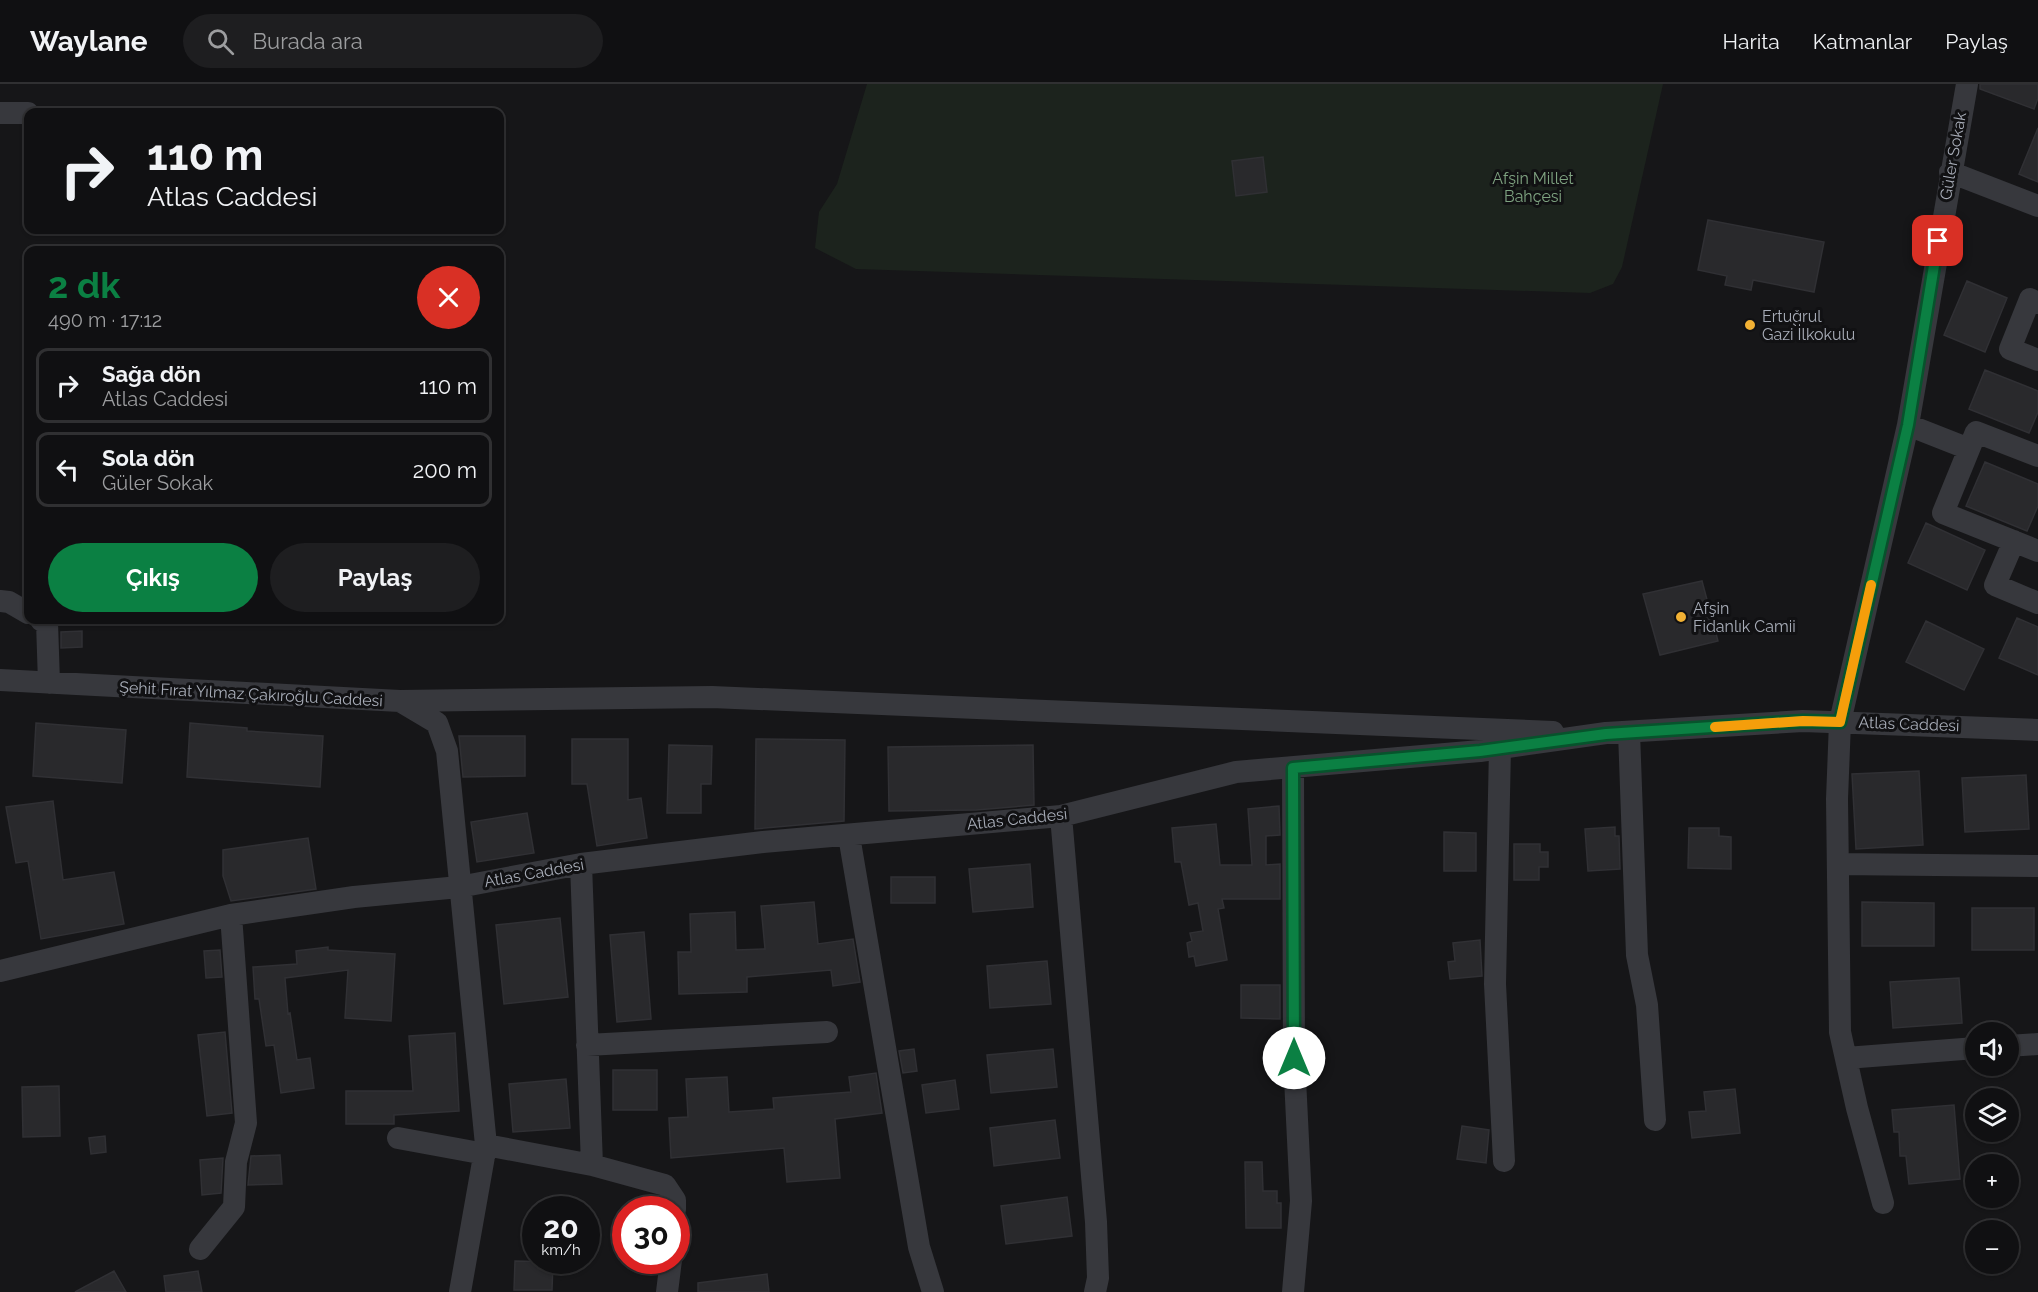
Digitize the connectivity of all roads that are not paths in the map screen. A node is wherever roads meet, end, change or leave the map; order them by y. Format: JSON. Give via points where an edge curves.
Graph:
{"nodes":[{"id":1,"x":1967,"y":84,"type":"edge"},
{"id":2,"x":0,"y":112,"type":"edge"},
{"id":3,"x":24,"y":113,"type":"edge"},
{"id":4,"x":1950,"y":172,"type":"junction"},
{"id":5,"x":2038,"y":206,"type":"edge"},
{"id":6,"x":2038,"y":303,"type":"edge"},
{"id":7,"x":2038,"y":360,"type":"edge"},
{"id":8,"x":1908,"y":425,"type":"junction"},
{"id":9,"x":1969,"y":449,"type":"junction"},
{"id":10,"x":2038,"y":456,"type":"edge"},
{"id":11,"x":2014,"y":541,"type":"junction"},
{"id":12,"x":2038,"y":551,"type":"edge"},
{"id":13,"x":0,"y":601,"type":"edge"},
{"id":14,"x":2038,"y":603,"type":"edge"},
{"id":15,"x":24,"y":610,"type":"edge"},
{"id":16,"x":47,"y":624,"type":"edge"},
{"id":17,"x":0,"y":680,"type":"edge"},
{"id":18,"x":49,"y":683,"type":"junction"},
{"id":19,"x":400,"y":701,"type":"junction"},
{"id":20,"x":1840,"y":722,"type":"junction"},
{"id":21,"x":2038,"y":730,"type":"edge"},
{"id":22,"x":1629,"y":732,"type":"junction"},
{"id":23,"x":1568,"y":739,"type":"junction"},
{"id":24,"x":1500,"y":748,"type":"junction"},
{"id":25,"x":1293,"y":768,"type":"junction"},
{"id":26,"x":1061,"y":816,"type":"junction"},
{"id":27,"x":849,"y":836,"type":"junction"},
{"id":28,"x":581,"y":864,"type":"junction"},
{"id":29,"x":1838,"y":864,"type":"junction"},
{"id":30,"x":2038,"y":866,"type":"edge"},
{"id":31,"x":459,"y":887,"type":"junction"},
{"id":32,"x":231,"y":915,"type":"junction"},
{"id":33,"x":0,"y":970,"type":"edge"},
{"id":34,"x":827,"y":1032,"type":"dead end"},
{"id":35,"x":2038,"y":1044,"type":"edge"},
{"id":36,"x":587,"y":1045,"type":"junction"},
{"id":37,"x":2019,"y":1045,"type":"edge"},
{"id":38,"x":1965,"y":1049,"type":"edge"},
{"id":39,"x":1846,"y":1058,"type":"junction"},
{"id":40,"x":1655,"y":1120,"type":"dead end"},
{"id":41,"x":398,"y":1138,"type":"dead end"},
{"id":42,"x":485,"y":1150,"type":"junction"},
{"id":43,"x":1504,"y":1161,"type":"dead end"},
{"id":44,"x":592,"y":1165,"type":"junction"},
{"id":45,"x":672,"y":1196,"type":"edge"},
{"id":46,"x":1883,"y":1203,"type":"dead end"},
{"id":47,"x":200,"y":1249,"type":"dead end"},
{"id":48,"x":669,"y":1274,"type":"edge"},
{"id":49,"x":460,"y":1292,"type":"edge"},
{"id":50,"x":667,"y":1292,"type":"edge"},
{"id":51,"x":933,"y":1292,"type":"edge"},
{"id":52,"x":1095,"y":1292,"type":"edge"},
{"id":53,"x":1293,"y":1292,"type":"edge"}],
"edges":[{"from":1,"to":4,"type":"street","name":"Güler Sokak"},
{"from":2,"to":3,"type":"street"},
{"from":4,"to":5,"type":"street"},
{"from":4,"to":8,"type":"street","name":"Güler Sokak"},
{"from":6,"to":7,"type":"street","via":[[2030,299],[2010,349]]},
{"from":8,"to":9,"type":"street"},
{"from":8,"to":20,"type":"street","name":"Güler Sokak"},
{"from":9,"to":10,"type":"street","via":[[1976,432]]},
{"from":9,"to":11,"type":"street","via":[[1943,513]]},
{"from":11,"to":12,"type":"street"},
{"from":11,"to":14,"type":"street","via":[[1995,585]]},
{"from":13,"to":15,"type":"street"},
{"from":16,"to":18,"type":"street"},
{"from":17,"to":18,"type":"street","name":"Şehit Fırat Yılmaz Çakıroğlu Caddesi"},
{"from":18,"to":19,"type":"street","name":"Şehit Fırat Yılmaz Çakıroğlu Caddesi"},
{"from":19,"to":23,"type":"street","via":[[712,697],[1549,730]]},
{"from":19,"to":31,"type":"street","name":"Şehit Fırat Yılmaz Çakıroğlu Caddesi","via":[[437,723],[447,751]]},
{"from":20,"to":21,"type":"street","name":"Atlas Caddesi"},
{"from":20,"to":22,"type":"street","name":"Atlas Caddesi"},
{"from":20,"to":29,"type":"street","name":"Güler Sokak"},
{"from":22,"to":23,"type":"street","name":"Atlas Caddesi"},
{"from":22,"to":40,"type":"street","via":[[1637,955],[1647,1005]]},
{"from":23,"to":24,"type":"street","name":"Atlas Caddesi"},
{"from":24,"to":25,"type":"street","name":"Atlas Caddesi"},
{"from":24,"to":43,"type":"street","via":[[1495,984]]},
{"from":25,"to":26,"type":"street","name":"Atlas Caddesi","via":[[1236,772]]},
{"from":25,"to":53,"type":"street","via":[[1294,1058],[1301,1201]]},
{"from":26,"to":27,"type":"street","name":"Atlas Caddesi"},
{"from":26,"to":52,"type":"street","via":[[1096,1222]]},
{"from":27,"to":28,"type":"street","name":"Atlas Caddesi"},
{"from":27,"to":51,"type":"street","via":[[919,1247]]},
{"from":28,"to":31,"type":"street","name":"Atlas Caddesi"},
{"from":28,"to":36,"type":"street"},
{"from":29,"to":30,"type":"street"},
{"from":29,"to":39,"type":"street","name":"Güler Sokak","via":[[1840,1032]]},
{"from":31,"to":32,"type":"street","name":"Atlas Caddesi"},
{"from":31,"to":42,"type":"street","name":"Şehit Fırat Yılmaz Çakıroğlu Caddesi"},
{"from":32,"to":33,"type":"street","name":"Atlas Caddesi"},
{"from":32,"to":47,"type":"street","via":[[246,1123],[236,1162],[234,1208]]},
{"from":34,"to":36,"type":"street"},
{"from":35,"to":37,"type":"street"},
{"from":36,"to":44,"type":"street"},
{"from":38,"to":39,"type":"street"},
{"from":39,"to":46,"type":"street","name":"Güler Sokak"},
{"from":41,"to":42,"type":"street"},
{"from":42,"to":44,"type":"street"},
{"from":42,"to":49,"type":"street","name":"Şehit Fırat Yılmaz Çakıroğlu Caddesi"},
{"from":44,"to":45,"type":"street","via":[[665,1185]]},
{"from":48,"to":50,"type":"street"}]}
